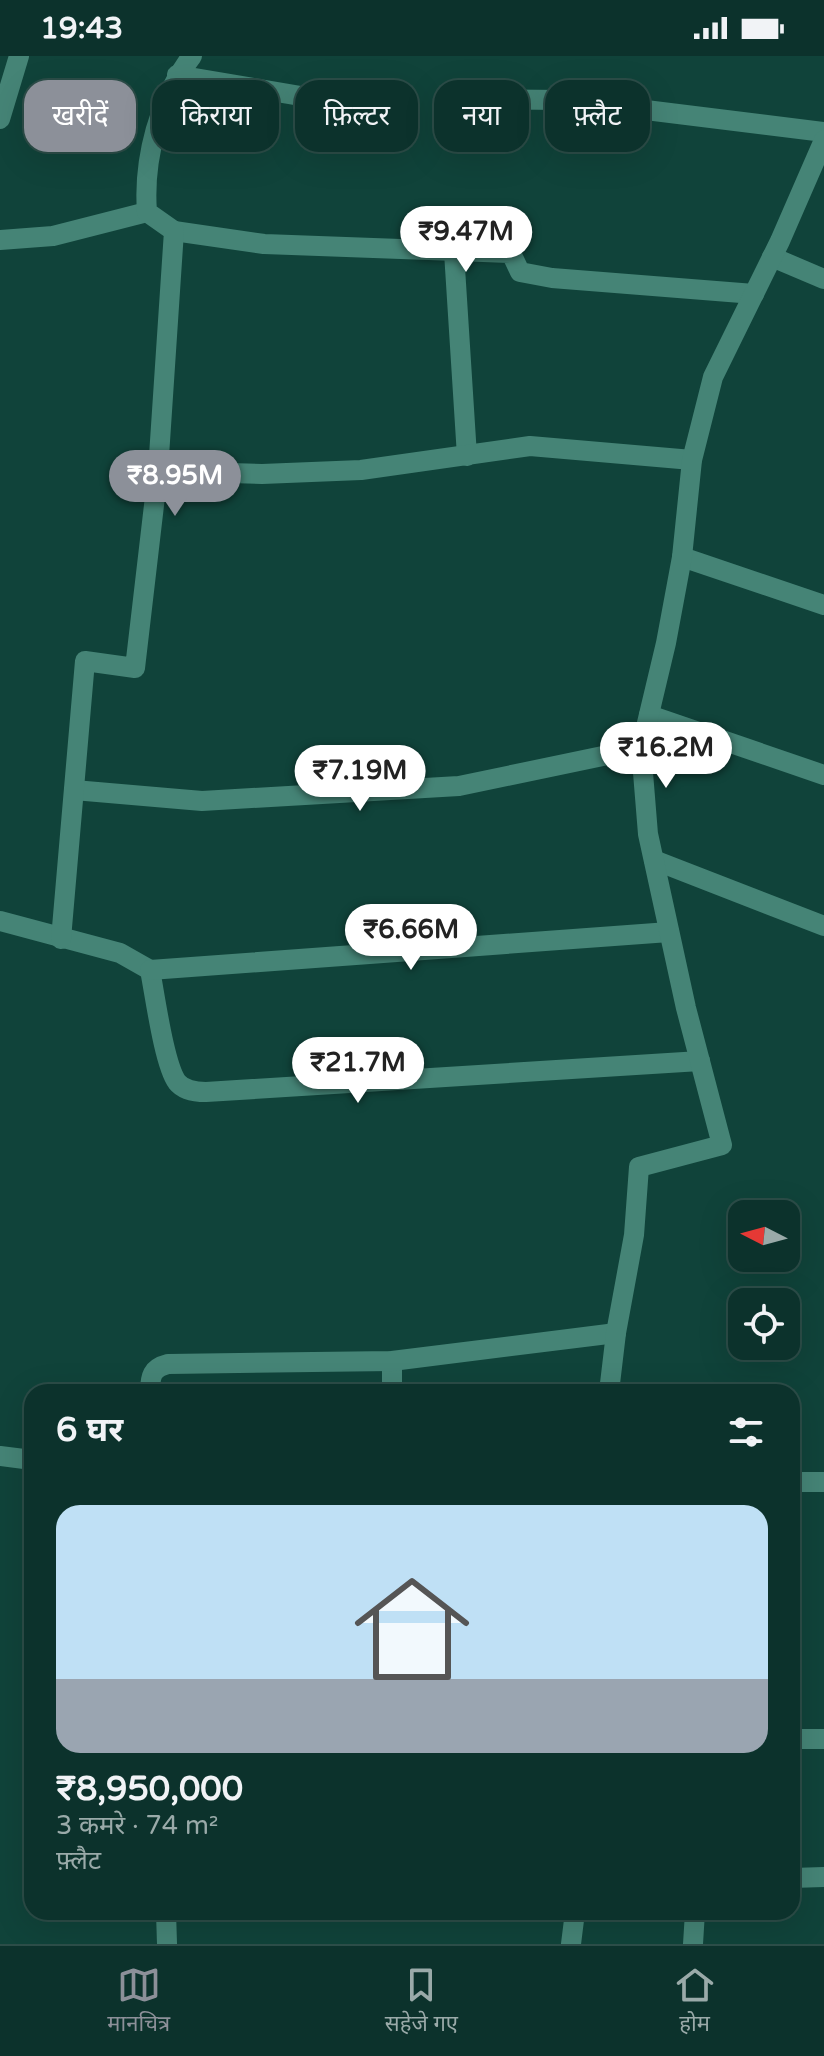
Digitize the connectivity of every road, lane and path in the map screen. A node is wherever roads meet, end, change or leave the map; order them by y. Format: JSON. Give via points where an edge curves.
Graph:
{"nodes":[{"id":1,"x":19,"y":56,"type":"edge"},
{"id":2,"x":192,"y":56,"type":"edge"},
{"id":3,"x":177,"y":75,"type":"junction"},
{"id":4,"x":295,"y":95,"type":"edge"},
{"id":5,"x":529,"y":100,"type":"edge"},
{"id":6,"x":0,"y":119,"type":"edge"},
{"id":7,"x":823,"y":144,"type":"edge"},
{"id":8,"x":147,"y":212,"type":"junction"},
{"id":9,"x":174,"y":231,"type":"junction"},
{"id":10,"x":0,"y":240,"type":"edge"},
{"id":11,"x":454,"y":252,"type":"junction"},
{"id":12,"x":772,"y":257,"type":"junction"},
{"id":13,"x":824,"y":279,"type":"edge"},
{"id":14,"x":754,"y":294,"type":"junction"},
{"id":15,"x":467,"y":456,"type":"junction"},
{"id":16,"x":692,"y":460,"type":"junction"},
{"id":17,"x":158,"y":471,"type":"junction"},
{"id":18,"x":682,"y":557,"type":"junction"},
{"id":19,"x":824,"y":605,"type":"edge"},
{"id":20,"x":649,"y":715,"type":"junction"},
{"id":21,"x":641,"y":748,"type":"junction"},
{"id":22,"x":824,"y":775,"type":"edge"},
{"id":23,"x":74,"y":790,"type":"junction"},
{"id":24,"x":654,"y":860,"type":"junction"},
{"id":25,"x":0,"y":921,"type":"edge"},
{"id":26,"x":824,"y":926,"type":"edge"},
{"id":27,"x":669,"y":932,"type":"junction"},
{"id":28,"x":61,"y":939,"type":"junction"},
{"id":29,"x":150,"y":970,"type":"junction"},
{"id":30,"x":700,"y":1061,"type":"junction"},
{"id":31,"x":616,"y":1333,"type":"junction"},
{"id":32,"x":392,"y":1361,"type":"junction"},
{"id":33,"x":151,"y":1384,"type":"edge"},
{"id":34,"x":392,"y":1384,"type":"edge"},
{"id":35,"x":610,"y":1384,"type":"edge"},
{"id":36,"x":0,"y":1456,"type":"edge"},
{"id":37,"x":24,"y":1459,"type":"edge"},
{"id":38,"x":800,"y":1482,"type":"edge"},
{"id":39,"x":824,"y":1482,"type":"edge"},
{"id":40,"x":800,"y":1739,"type":"edge"},
{"id":41,"x":824,"y":1739,"type":"edge"},
{"id":42,"x":824,"y":1877,"type":"edge"},
{"id":43,"x":800,"y":1878,"type":"edge"},
{"id":44,"x":166,"y":1920,"type":"edge"},
{"id":45,"x":574,"y":1920,"type":"edge"},
{"id":46,"x":694,"y":1920,"type":"edge"},
{"id":47,"x":167,"y":1944,"type":"edge"},
{"id":48,"x":571,"y":1944,"type":"edge"},
{"id":49,"x":693,"y":1944,"type":"edge"}],
"edges":[{"from":1,"to":6,"type":"street"},
{"from":2,"to":3,"type":"street"},
{"from":3,"to":4,"type":"street"},
{"from":3,"to":8,"type":"street","via":[[159,117],[145,186]]},
{"from":5,"to":7,"type":"street","via":[[565,100]]},
{"from":7,"to":12,"type":"street"},
{"from":8,"to":9,"type":"street"},
{"from":8,"to":10,"type":"street","via":[[53,236]]},
{"from":9,"to":11,"type":"street","via":[[264,244]]},
{"from":9,"to":17,"type":"street"},
{"from":11,"to":14,"type":"street","via":[[511,253],[520,272],[552,278]]},
{"from":11,"to":15,"type":"street"},
{"from":12,"to":13,"type":"street"},
{"from":12,"to":14,"type":"street"},
{"from":14,"to":16,"type":"street","via":[[713,377]]},
{"from":15,"to":16,"type":"street","via":[[530,446]]},
{"from":15,"to":17,"type":"street","via":[[361,470]]},
{"from":16,"to":18,"type":"street"},
{"from":17,"to":23,"type":"street","via":[[135,668],[85,661]]},
{"from":18,"to":19,"type":"street"},
{"from":18,"to":20,"type":"street"},
{"from":20,"to":21,"type":"street"},
{"from":20,"to":22,"type":"street"},
{"from":21,"to":23,"type":"street","via":[[459,786],[202,801]]},
{"from":21,"to":24,"type":"street"},
{"from":23,"to":28,"type":"street"},
{"from":24,"to":26,"type":"street"},
{"from":24,"to":27,"type":"street"},
{"from":25,"to":28,"type":"street"},
{"from":27,"to":29,"type":"street"},
{"from":27,"to":30,"type":"street"},
{"from":28,"to":29,"type":"street","via":[[120,953]]},
{"from":29,"to":30,"type":"street","via":[[168,1059],[178,1084],[190,1091]]},
{"from":30,"to":31,"type":"street","via":[[722,1145],[639,1167],[634,1235]]},
{"from":31,"to":32,"type":"street"},
{"from":31,"to":35,"type":"street"},
{"from":32,"to":33,"type":"street","via":[[168,1364],[157,1367]]},
{"from":32,"to":34,"type":"street"},
{"from":36,"to":37,"type":"street"},
{"from":38,"to":39,"type":"street"},
{"from":40,"to":41,"type":"street"},
{"from":42,"to":43,"type":"street"},
{"from":44,"to":47,"type":"street"},
{"from":45,"to":48,"type":"street"},
{"from":46,"to":49,"type":"street"}]}
